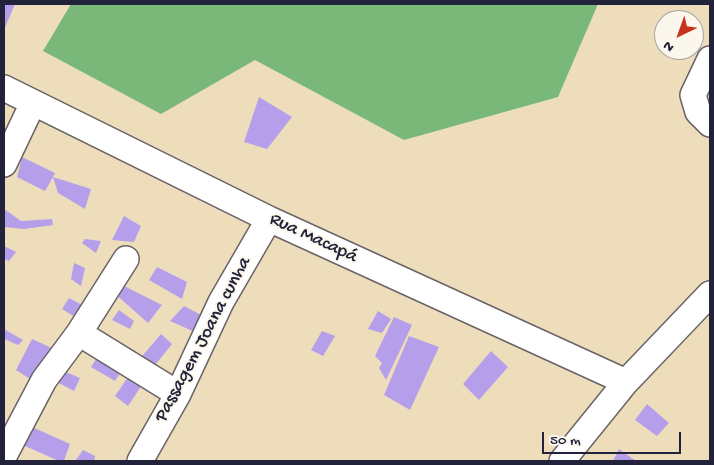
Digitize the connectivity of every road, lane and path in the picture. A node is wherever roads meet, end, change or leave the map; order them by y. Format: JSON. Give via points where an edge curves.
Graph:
{"nodes":[{"id":1,"x":710,"y":60,"type":"edge"},
{"id":2,"x":4,"y":88,"type":"edge"},
{"id":3,"x":33,"y":103,"type":"junction"},
{"id":4,"x":710,"y":124,"type":"edge"},
{"id":5,"x":4,"y":164,"type":"edge"},
{"id":6,"x":269,"y":220,"type":"junction"},
{"id":7,"x":126,"y":259,"type":"dead end"},
{"id":8,"x":710,"y":294,"type":"edge"},
{"id":9,"x":79,"y":333,"type":"junction"},
{"id":10,"x":626,"y":382,"type":"junction"},
{"id":11,"x":178,"y":394,"type":"junction"},
{"id":12,"x":4,"y":456,"type":"edge"},
{"id":13,"x":140,"y":461,"type":"edge"},
{"id":14,"x":562,"y":461,"type":"edge"}],
"edges":[{"from":1,"to":4,"type":"street","via":[[693,96],[698,112]]},
{"from":2,"to":3,"type":"street","name":"Rua Macapá"},
{"from":3,"to":5,"type":"street"},
{"from":3,"to":6,"type":"street","name":"Rua Macapá"},
{"from":6,"to":10,"type":"street","name":"Rua Macapá"},
{"from":6,"to":11,"type":"street","name":"Passagem Joana cunha","via":[[221,302]]},
{"from":7,"to":9,"type":"street"},
{"from":8,"to":10,"type":"street"},
{"from":9,"to":11,"type":"street"},
{"from":9,"to":12,"type":"street","via":[[44,380]]},
{"from":10,"to":14,"type":"street"},
{"from":11,"to":13,"type":"street","name":"Passagem Joana cunha"}]}
